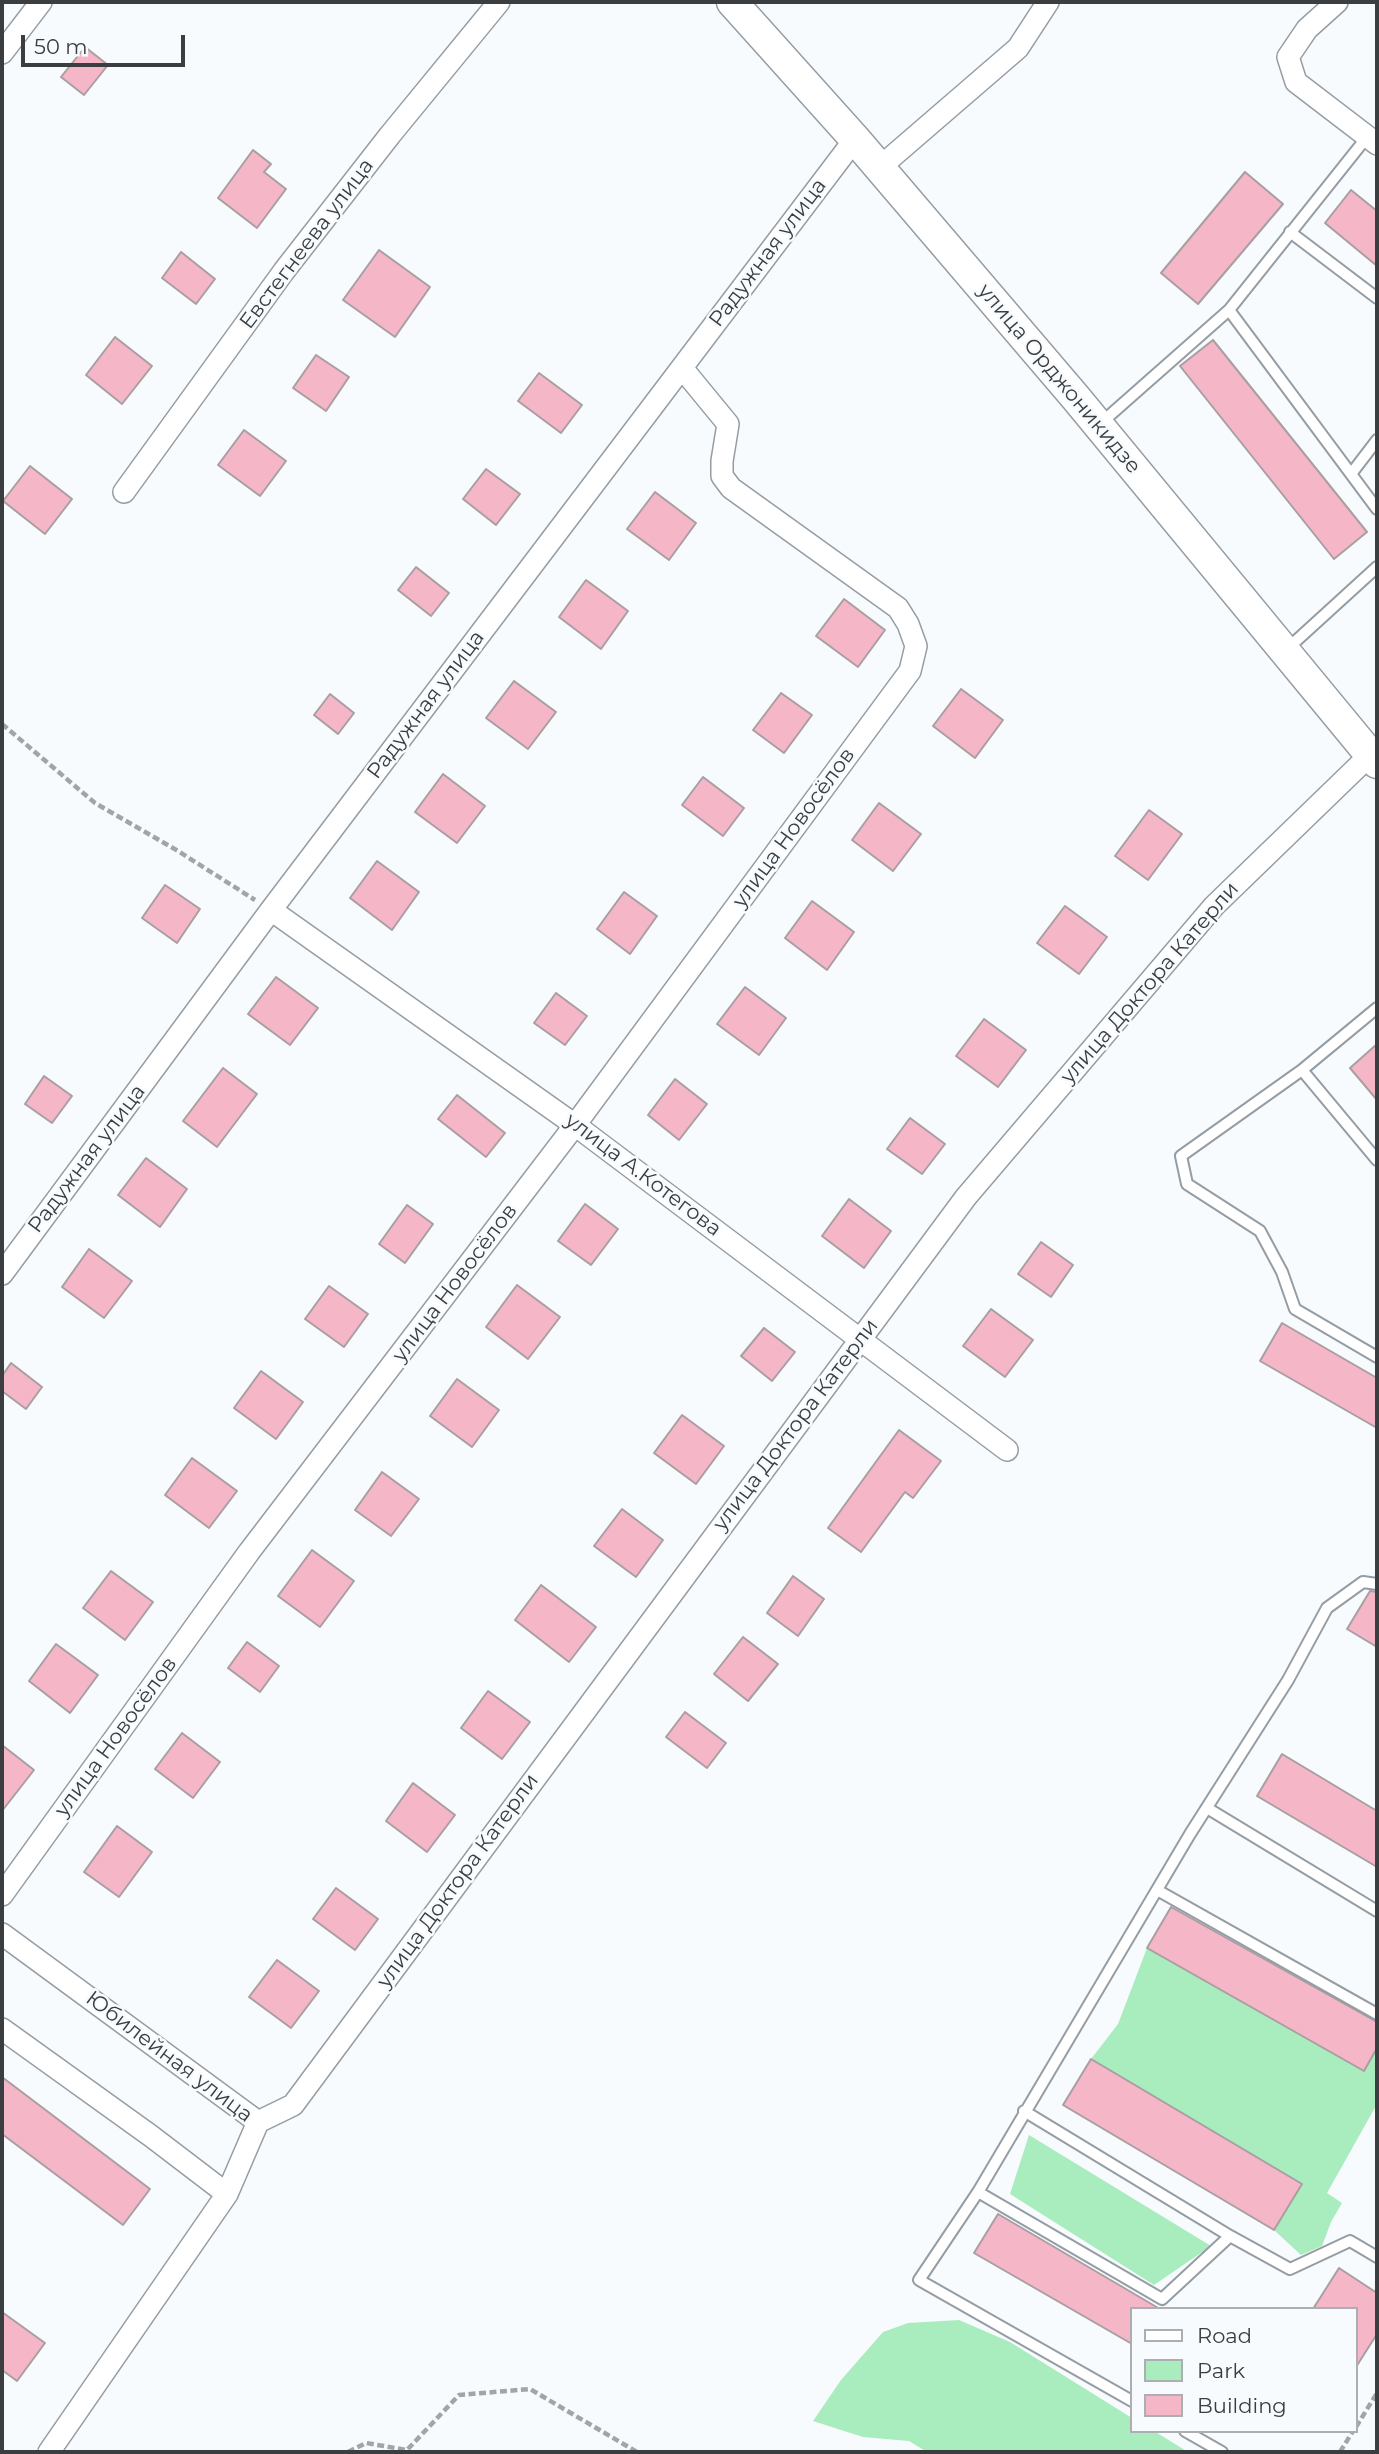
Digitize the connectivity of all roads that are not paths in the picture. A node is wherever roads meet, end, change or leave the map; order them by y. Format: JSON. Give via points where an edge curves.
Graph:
{"nodes":[{"id":1,"x":41,"y":2,"type":"edge"},
{"id":2,"x":499,"y":2,"type":"edge"},
{"id":3,"x":732,"y":2,"type":"edge"},
{"id":4,"x":1048,"y":2,"type":"edge"},
{"id":5,"x":1337,"y":2,"type":"edge"},
{"id":6,"x":2,"y":52,"type":"edge"},
{"id":7,"x":855,"y":139,"type":"junction"},
{"id":8,"x":1372,"y":140,"type":"edge"},
{"id":9,"x":879,"y":167,"type":"junction"},
{"id":10,"x":1290,"y":232,"type":"junction"},
{"id":11,"x":1377,"y":298,"type":"edge"},
{"id":12,"x":1229,"y":310,"type":"junction"},
{"id":13,"x":682,"y":368,"type":"junction"},
{"id":14,"x":1098,"y":425,"type":"junction"},
{"id":15,"x":1377,"y":440,"type":"edge"},
{"id":16,"x":1351,"y":474,"type":"junction"},
{"id":17,"x":124,"y":492,"type":"dead end"},
{"id":18,"x":1377,"y":509,"type":"edge"},
{"id":19,"x":1377,"y":567,"type":"edge"},
{"id":20,"x":1285,"y":651,"type":"junction"},
{"id":21,"x":1374,"y":759,"type":"edge"},
{"id":22,"x":271,"y":910,"type":"junction"},
{"id":23,"x":1377,"y":1008,"type":"edge"},
{"id":24,"x":1302,"y":1070,"type":"junction"},
{"id":25,"x":575,"y":1125,"type":"junction"},
{"id":26,"x":1377,"y":1160,"type":"edge"},
{"id":27,"x":2,"y":1274,"type":"edge"},
{"id":28,"x":862,"y":1338,"type":"junction"},
{"id":29,"x":1377,"y":1357,"type":"edge"},
{"id":30,"x":1007,"y":1450,"type":"dead end"},
{"id":31,"x":1377,"y":1584,"type":"edge"},
{"id":32,"x":1207,"y":1808,"type":"junction"},
{"id":33,"x":1157,"y":1890,"type":"junction"},
{"id":34,"x":2,"y":1895,"type":"edge"},
{"id":35,"x":1377,"y":1911,"type":"edge"},
{"id":36,"x":2,"y":1934,"type":"edge"},
{"id":37,"x":1377,"y":2014,"type":"edge"},
{"id":38,"x":2,"y":2029,"type":"edge"},
{"id":39,"x":1024,"y":2111,"type":"junction"},
{"id":40,"x":258,"y":2122,"type":"junction"},
{"id":41,"x":978,"y":2192,"type":"junction"},
{"id":42,"x":227,"y":2194,"type":"junction"},
{"id":43,"x":1230,"y":2236,"type":"junction"},
{"id":44,"x":1377,"y":2257,"type":"edge"},
{"id":45,"x":1130,"y":2400,"type":"edge"},
{"id":46,"x":1189,"y":2433,"type":"edge"},
{"id":47,"x":49,"y":2452,"type":"edge"},
{"id":48,"x":1222,"y":2452,"type":"edge"}],
"edges":[{"from":1,"to":6,"type":"street"},
{"from":2,"to":17,"type":"street","name":"Евстегнеева улица","via":[[284,271]]},
{"from":3,"to":7,"type":"main road","name":"улица Орджоникидзе"},
{"from":4,"to":9,"type":"street","via":[[1018,48]]},
{"from":5,"to":8,"type":"street","via":[[1307,29],[1288,57],[1296,82]]},
{"from":7,"to":9,"type":"main road","name":"улица Орджоникидзе"},
{"from":7,"to":13,"type":"street","name":"Радужная улица"},
{"from":8,"to":10,"type":"lane"},
{"from":9,"to":14,"type":"main road","name":"улица Орджоникидзе"},
{"from":10,"to":11,"type":"lane"},
{"from":10,"to":12,"type":"lane"},
{"from":12,"to":14,"type":"lane"},
{"from":12,"to":16,"type":"lane"},
{"from":13,"to":22,"type":"street","name":"Радужная улица"},
{"from":13,"to":25,"type":"street","name":"улица Новосёлов","via":[[728,424],[722,476],[731,488],[898,608],[916,646],[910,671]]},
{"from":14,"to":20,"type":"main road","name":"улица Орджоникидзе"},
{"from":15,"to":16,"type":"lane"},
{"from":16,"to":18,"type":"lane"},
{"from":19,"to":20,"type":"lane"},
{"from":20,"to":21,"type":"main road","name":"улица Орджоникидзе"},
{"from":21,"to":28,"type":"street","name":"улица Доктора Катерли","via":[[1214,906],[965,1197]]},
{"from":22,"to":25,"type":"street","name":"улица А.Котегова"},
{"from":22,"to":27,"type":"street","name":"Радужная улица"},
{"from":23,"to":24,"type":"lane"},
{"from":24,"to":26,"type":"lane"},
{"from":24,"to":29,"type":"lane","via":[[1181,1156],[1187,1184],[1260,1231],[1295,1309]]},
{"from":25,"to":28,"type":"street","name":"улица А.Котегова"},
{"from":25,"to":34,"type":"street","name":"улица Новосёлов","via":[[250,1552]]},
{"from":28,"to":30,"type":"street","name":"улица А.Котегова"},
{"from":28,"to":40,"type":"street","name":"улица Доктора Катерли","via":[[293,2105]]},
{"from":31,"to":32,"type":"lane","via":[[1363,1582],[1327,1608],[1288,1680]]},
{"from":32,"to":33,"type":"lane"},
{"from":32,"to":35,"type":"lane"},
{"from":33,"to":37,"type":"lane"},
{"from":33,"to":39,"type":"lane"},
{"from":36,"to":40,"type":"street","name":"Юбилейная улица"},
{"from":38,"to":42,"type":"street"},
{"from":39,"to":41,"type":"lane"},
{"from":39,"to":43,"type":"lane"},
{"from":40,"to":42,"type":"street","name":"Юбилейная улица"},
{"from":41,"to":43,"type":"lane","via":[[1162,2299]]},
{"from":41,"to":45,"type":"lane","via":[[919,2280]]},
{"from":42,"to":47,"type":"street","name":"Юбилейная улица"},
{"from":43,"to":44,"type":"lane","via":[[1290,2269],[1350,2241]]},
{"from":46,"to":48,"type":"lane"}]}
